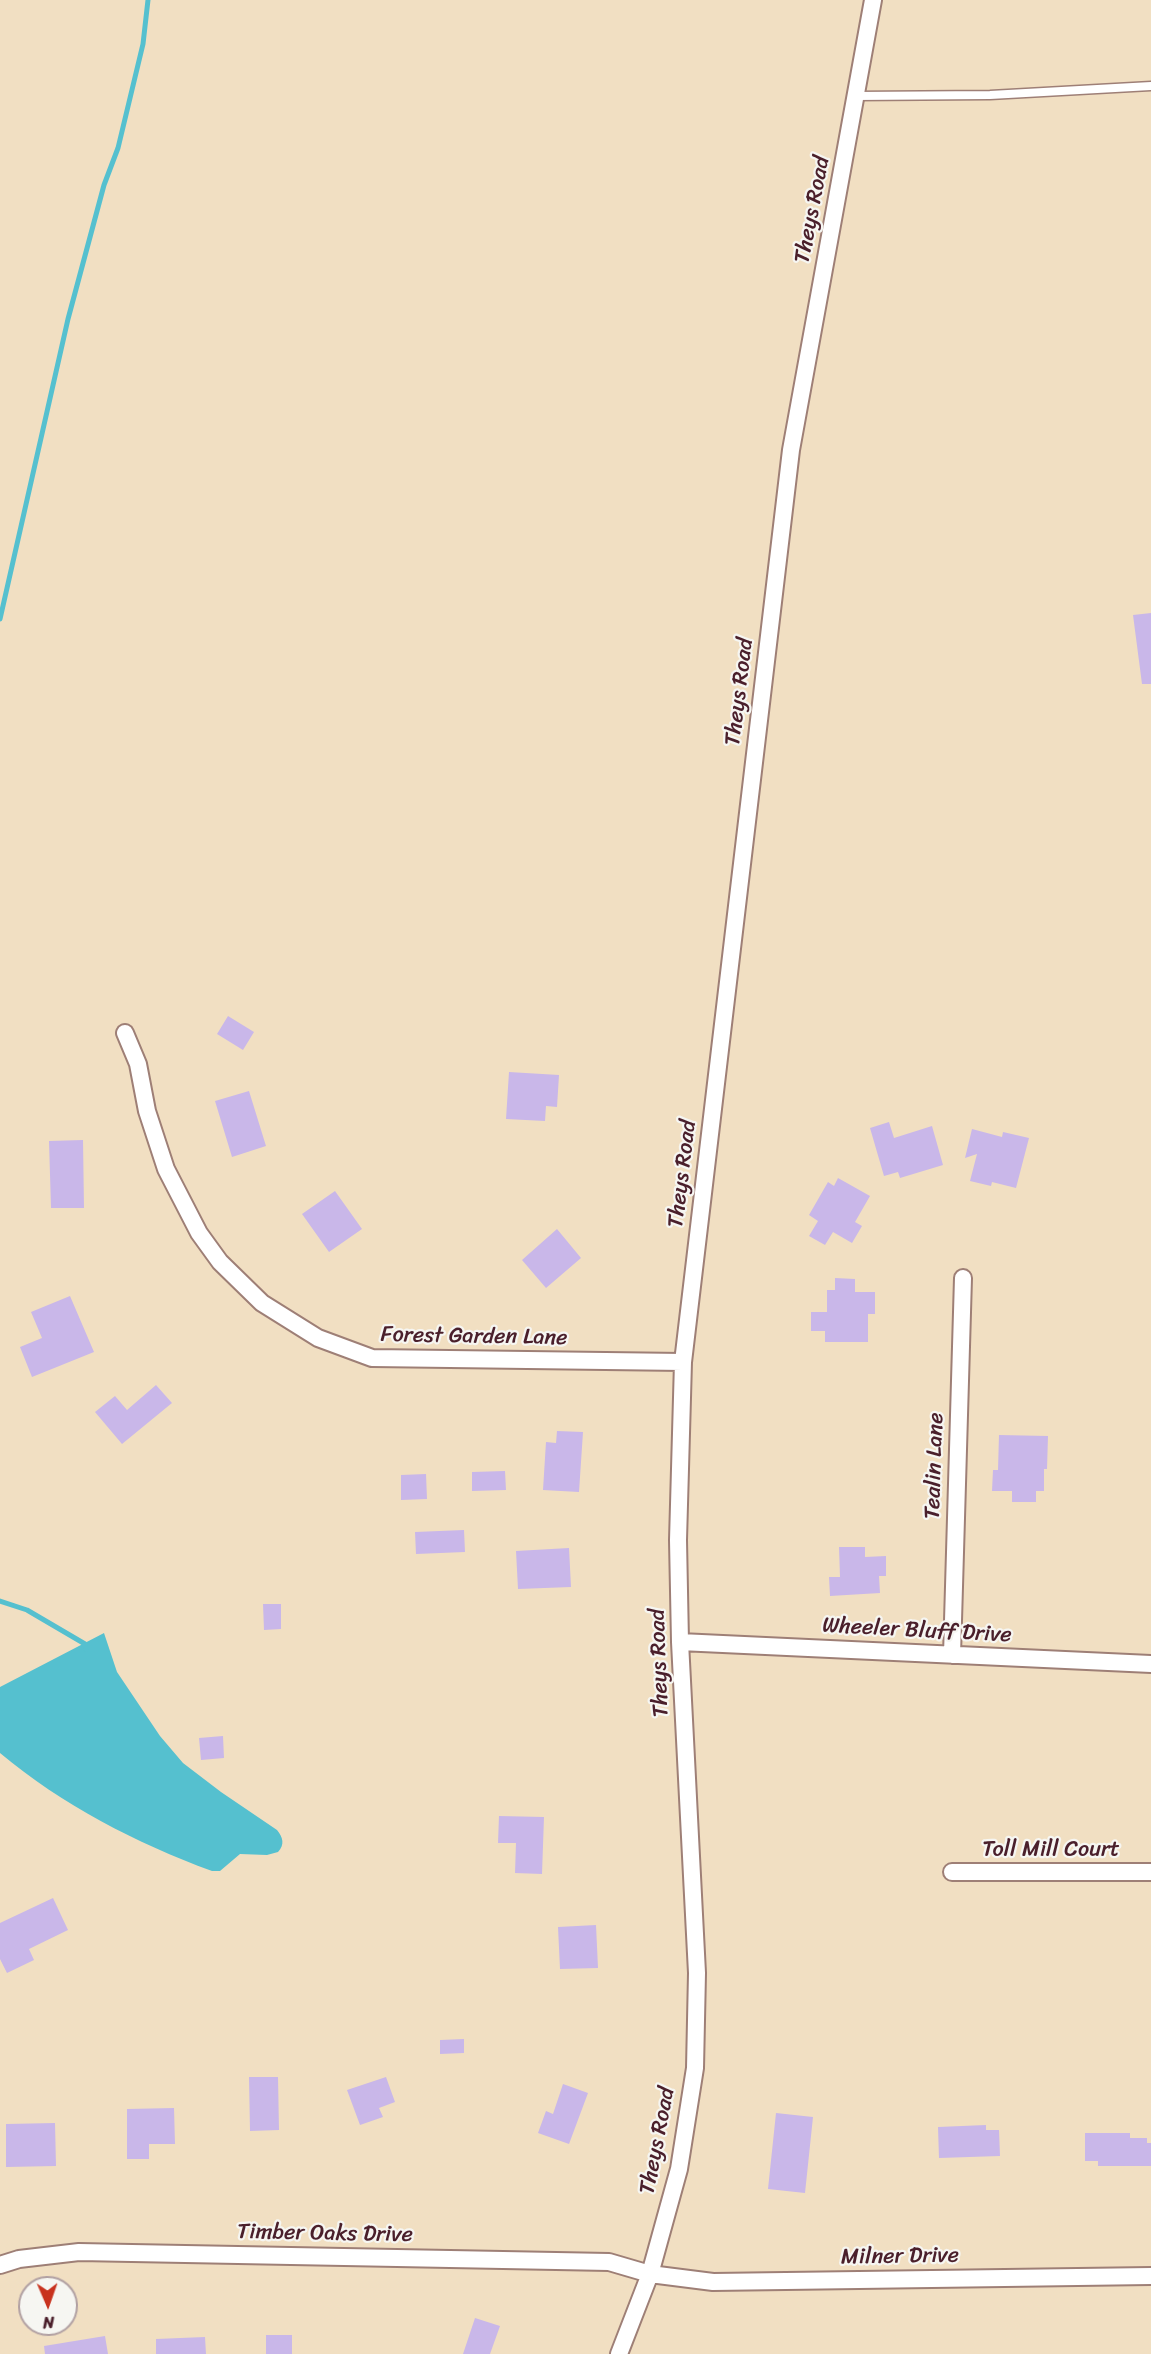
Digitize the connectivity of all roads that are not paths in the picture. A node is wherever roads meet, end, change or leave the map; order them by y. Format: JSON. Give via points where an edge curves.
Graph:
{"nodes":[{"id":1,"x":873,"y":0,"type":"edge"},
{"id":2,"x":1151,"y":86,"type":"edge"},
{"id":3,"x":855,"y":96,"type":"junction"},
{"id":4,"x":125,"y":1033,"type":"dead end"},
{"id":5,"x":963,"y":1278,"type":"dead end"},
{"id":6,"x":683,"y":1362,"type":"junction"},
{"id":7,"x":680,"y":1642,"type":"junction"},
{"id":8,"x":952,"y":1655,"type":"junction"},
{"id":9,"x":1151,"y":1664,"type":"edge"},
{"id":10,"x":952,"y":1872,"type":"dead end"},
{"id":11,"x":1151,"y":1872,"type":"edge"},
{"id":12,"x":0,"y":2265,"type":"edge"},
{"id":13,"x":650,"y":2274,"type":"junction"},
{"id":14,"x":1151,"y":2276,"type":"edge"},
{"id":15,"x":620,"y":2354,"type":"edge"}],
"edges":[{"from":1,"to":3,"type":"street","name":"Theys Road"},
{"from":2,"to":3,"type":"lane","via":[[990,95]]},
{"from":3,"to":6,"type":"street","name":"Theys Road","via":[[791,450]]},
{"from":4,"to":6,"type":"street","name":"Forest Garden Lane","via":[[138,1064],[147,1111],[166,1169],[199,1233],[220,1262],[262,1303],[318,1338],[372,1358]]},
{"from":5,"to":8,"type":"street","name":"Tealin Lane"},
{"from":6,"to":7,"type":"street","name":"Theys Road","via":[[678,1540]]},
{"from":7,"to":8,"type":"street","name":"Wheeler Bluff Drive"},
{"from":7,"to":13,"type":"street","name":"Theys Road","via":[[697,1972],[695,2068],[679,2169]]},
{"from":8,"to":9,"type":"street","name":"Wheeler Bluff Drive"},
{"from":10,"to":11,"type":"street","name":"Toll Mill Court"},
{"from":12,"to":13,"type":"street","name":"Timber Oaks Drive","via":[[19,2259],[91,2253],[609,2262]]},
{"from":13,"to":14,"type":"street","name":"Milner Drive","via":[[713,2282]]},
{"from":13,"to":15,"type":"street","name":"Theys Road"}]}
